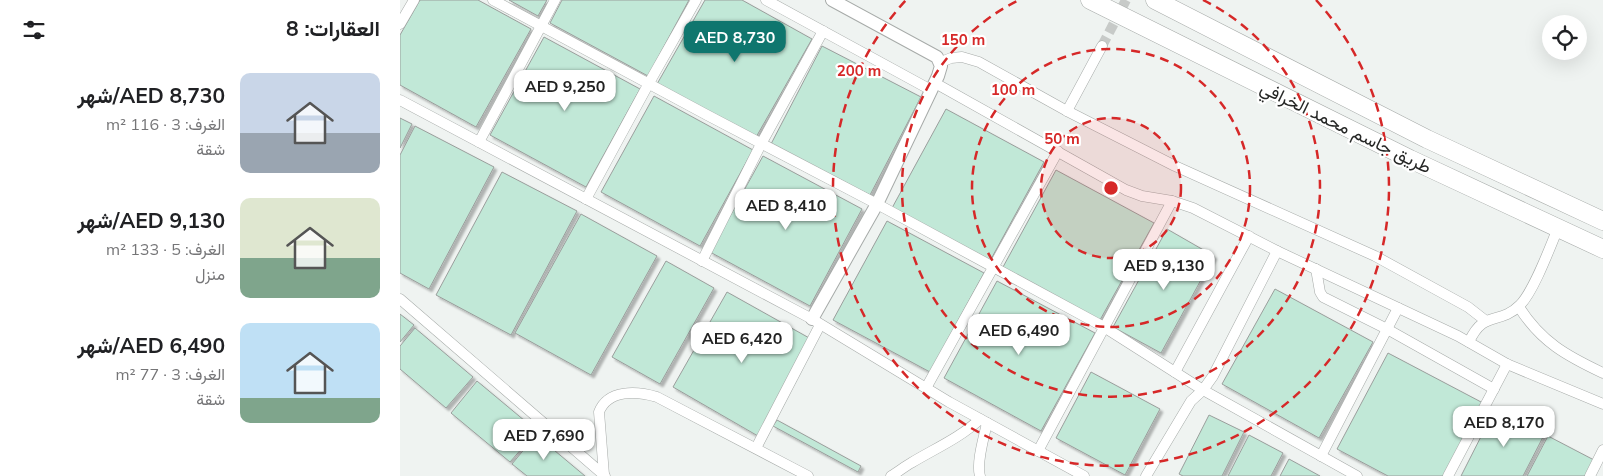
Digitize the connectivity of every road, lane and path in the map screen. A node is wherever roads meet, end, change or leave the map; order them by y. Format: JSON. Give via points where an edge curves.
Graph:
{"nodes":[{"id":1,"x":414,"y":0,"type":"edge"},
{"id":2,"x":493,"y":0,"type":"edge"},
{"id":3,"x":556,"y":0,"type":"edge"},
{"id":4,"x":696,"y":0,"type":"edge"},
{"id":5,"x":766,"y":0,"type":"edge"},
{"id":6,"x":832,"y":0,"type":"edge"},
{"id":7,"x":1090,"y":0,"type":"edge"},
{"id":8,"x":1155,"y":0,"type":"edge"},
{"id":9,"x":400,"y":24,"type":"edge"},
{"id":10,"x":542,"y":26,"type":"junction"},
{"id":11,"x":822,"y":31,"type":"junction"},
{"id":12,"x":1102,"y":46,"type":"tunnel mouth"},
{"id":13,"x":940,"y":62,"type":"junction"},
{"id":14,"x":649,"y":83,"type":"junction"},
{"id":15,"x":933,"y":86,"type":"junction"},
{"id":16,"x":400,"y":100,"type":"edge"},
{"id":17,"x":1068,"y":111,"type":"junction"},
{"id":18,"x":478,"y":142,"type":"junction"},
{"id":19,"x":761,"y":144,"type":"junction"},
{"id":20,"x":1058,"y":151,"type":"junction"},
{"id":21,"x":586,"y":199,"type":"junction"},
{"id":22,"x":1172,"y":202,"type":"junction"},
{"id":23,"x":877,"y":204,"type":"junction"},
{"id":24,"x":1575,"y":208,"type":"junction"},
{"id":25,"x":1603,"y":214,"type":"edge"},
{"id":26,"x":1603,"y":221,"type":"edge"},
{"id":27,"x":1558,"y":228,"type":"junction"},
{"id":28,"x":1249,"y":236,"type":"junction"},
{"id":29,"x":1603,"y":249,"type":"edge"},
{"id":30,"x":1278,"y":251,"type":"junction"},
{"id":31,"x":702,"y":261,"type":"junction"},
{"id":32,"x":993,"y":267,"type":"junction"},
{"id":33,"x":1316,"y":269,"type":"junction"},
{"id":34,"x":400,"y":300,"type":"edge"},
{"id":35,"x":1519,"y":307,"type":"junction"},
{"id":36,"x":1398,"y":308,"type":"junction"},
{"id":37,"x":1486,"y":321,"type":"junction"},
{"id":38,"x":816,"y":322,"type":"junction"},
{"id":39,"x":1104,"y":327,"type":"junction"},
{"id":40,"x":1387,"y":329,"type":"junction"},
{"id":41,"x":1469,"y":342,"type":"junction"},
{"id":42,"x":1507,"y":364,"type":"junction"},
{"id":43,"x":1175,"y":372,"type":"junction"},
{"id":44,"x":1603,"y":374,"type":"edge"},
{"id":45,"x":926,"y":388,"type":"junction"},
{"id":46,"x":1494,"y":388,"type":"junction"},
{"id":47,"x":1203,"y":390,"type":"junction"},
{"id":48,"x":1603,"y":404,"type":"edge"},
{"id":49,"x":983,"y":421,"type":"junction"},
{"id":50,"x":756,"y":448,"type":"junction"},
{"id":51,"x":1603,"y":450,"type":"edge"},
{"id":52,"x":1038,"y":451,"type":"junction"},
{"id":53,"x":1321,"y":456,"type":"junction"},
{"id":54,"x":1078,"y":475,"type":"edge"},
{"id":55,"x":605,"y":476,"type":"edge"},
{"id":56,"x":808,"y":476,"type":"edge"},
{"id":57,"x":891,"y":476,"type":"edge"},
{"id":58,"x":980,"y":476,"type":"edge"},
{"id":59,"x":1146,"y":476,"type":"edge"},
{"id":60,"x":1357,"y":476,"type":"edge"},
{"id":61,"x":1448,"y":476,"type":"edge"},
{"id":62,"x":1590,"y":476,"type":"edge"}],
"edges":[{"from":1,"to":9,"type":"street"},
{"from":2,"to":10,"type":"street"},
{"from":3,"to":10,"type":"street"},
{"from":4,"to":14,"type":"street"},
{"from":5,"to":11,"type":"street"},
{"from":6,"to":13,"type":"street","via":[[937,57]]},
{"from":7,"to":27,"type":"highway","name":"طريق جاسم محمد الخرافي","via":[[1410,159]]},
{"from":8,"to":24,"type":"highway","name":"طريق جاسم محمد الخرافي","via":[[1427,139]]},
{"from":10,"to":14,"type":"street"},
{"from":10,"to":18,"type":"street"},
{"from":11,"to":15,"type":"street"},
{"from":11,"to":19,"type":"street"},
{"from":12,"to":17,"type":"street"},
{"from":13,"to":15,"type":"street"},
{"from":13,"to":17,"type":"street","via":[[957,57],[974,60]]},
{"from":14,"to":19,"type":"street"},
{"from":14,"to":21,"type":"street"},
{"from":15,"to":20,"type":"street"},
{"from":15,"to":23,"type":"street"},
{"from":16,"to":18,"type":"street"},
{"from":17,"to":37,"type":"street","via":[[1230,192],[1375,256],[1468,307]]},
{"from":18,"to":21,"type":"street"},
{"from":19,"to":23,"type":"street"},
{"from":19,"to":31,"type":"street"},
{"from":20,"to":22,"type":"street","via":[[1134,194]]},
{"from":20,"to":32,"type":"street"},
{"from":21,"to":31,"type":"street"},
{"from":22,"to":28,"type":"street","via":[[1193,208]]},
{"from":22,"to":39,"type":"street"},
{"from":23,"to":32,"type":"street"},
{"from":23,"to":38,"type":"street"},
{"from":24,"to":25,"type":"highway"},
{"from":24,"to":26,"type":"highway","name":"طريق جاسم محمد الخرافي"},
{"from":27,"to":29,"type":"highway","name":"طريق جاسم محمد الخرافي"},
{"from":27,"to":35,"type":"street"},
{"from":28,"to":30,"type":"street"},
{"from":28,"to":43,"type":"street"},
{"from":30,"to":33,"type":"street"},
{"from":30,"to":47,"type":"street"},
{"from":31,"to":38,"type":"street"},
{"from":32,"to":39,"type":"street"},
{"from":32,"to":45,"type":"street"},
{"from":33,"to":36,"type":"street"},
{"from":33,"to":40,"type":"street","via":[[1323,297]]},
{"from":34,"to":55,"type":"street"},
{"from":35,"to":37,"type":"street"},
{"from":35,"to":44,"type":"street","via":[[1537,332],[1555,347]]},
{"from":36,"to":40,"type":"street"},
{"from":36,"to":41,"type":"street"},
{"from":37,"to":41,"type":"street","via":[[1474,330]]},
{"from":38,"to":45,"type":"street"},
{"from":38,"to":50,"type":"street"},
{"from":39,"to":43,"type":"street"},
{"from":39,"to":52,"type":"street"},
{"from":40,"to":46,"type":"street"},
{"from":40,"to":53,"type":"street"},
{"from":41,"to":42,"type":"street"},
{"from":42,"to":46,"type":"street"},
{"from":42,"to":48,"type":"street"},
{"from":43,"to":47,"type":"street"},
{"from":45,"to":49,"type":"street"},
{"from":46,"to":61,"type":"street"},
{"from":47,"to":53,"type":"street"},
{"from":47,"to":59,"type":"street","via":[[1191,402]]},
{"from":49,"to":52,"type":"street"},
{"from":49,"to":57,"type":"street"},
{"from":49,"to":58,"type":"street"},
{"from":50,"to":55,"type":"street","via":[[657,397],[636,393],[616,395],[603,404],[598,416]]},
{"from":50,"to":56,"type":"street"},
{"from":51,"to":62,"type":"street"},
{"from":52,"to":54,"type":"street"},
{"from":53,"to":60,"type":"street"}]}
